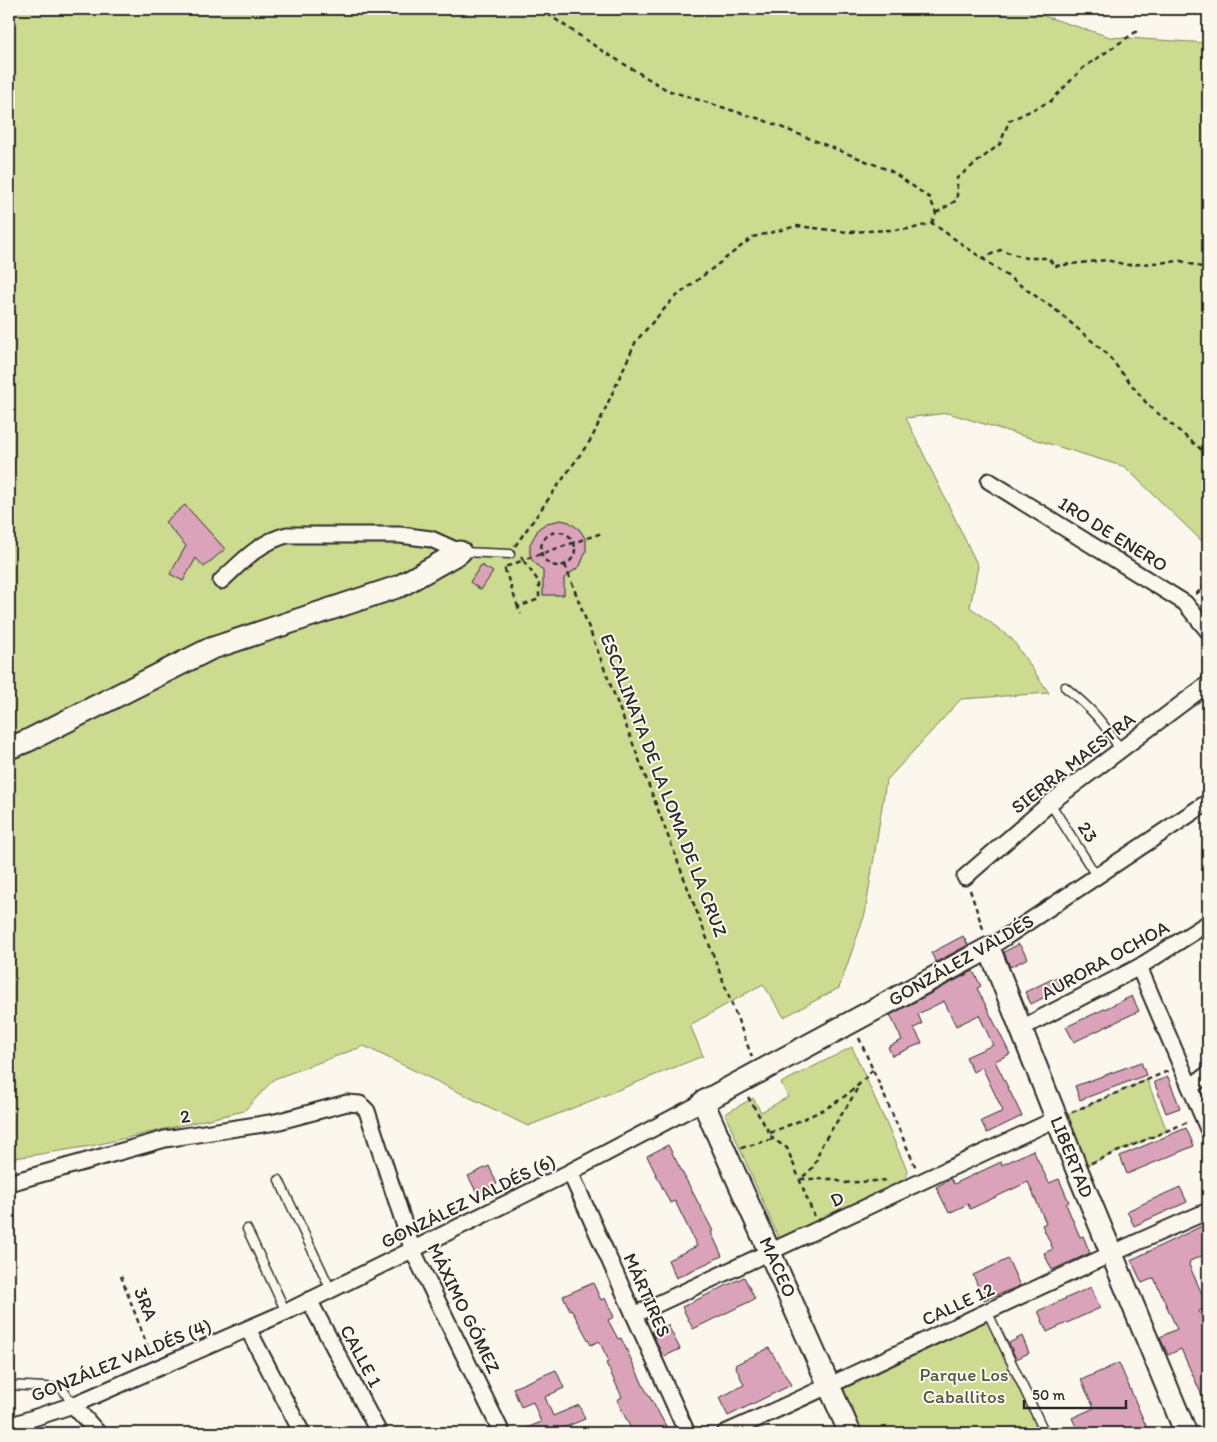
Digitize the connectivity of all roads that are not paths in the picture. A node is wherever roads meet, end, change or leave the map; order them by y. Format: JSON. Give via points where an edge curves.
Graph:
{"nodes":[{"id":1,"x":989,"y":481,"type":"dead end"},
{"id":2,"x":460,"y":552,"type":"junction"},
{"id":3,"x":510,"y":554,"type":"road end"},
{"id":4,"x":221,"y":581,"type":"dead end"},
{"id":5,"x":1208,"y":630,"type":"edge"},
{"id":6,"x":1208,"y":684,"type":"edge"},
{"id":7,"x":1065,"y":686,"type":"dead end"},
{"id":8,"x":9,"y":748,"type":"edge"},
{"id":9,"x":1120,"y":751,"type":"junction"},
{"id":10,"x":1208,"y":802,"type":"edge"},
{"id":11,"x":1050,"y":803,"type":"junction"},
{"id":12,"x":965,"y":877,"type":"road end"},
{"id":13,"x":1098,"y":878,"type":"junction"},
{"id":14,"x":1208,"y":923,"type":"edge"},
{"id":15,"x":989,"y":948,"type":"junction"},
{"id":16,"x":1139,"y":967,"type":"junction"},
{"id":17,"x":1020,"y":1029,"type":"junction"},
{"id":18,"x":1208,"y":1074,"type":"edge"},
{"id":19,"x":1190,"y":1087,"type":"junction"},
{"id":20,"x":703,"y":1102,"type":"junction"},
{"id":21,"x":367,"y":1111,"type":"joint"},
{"id":22,"x":1056,"y":1119,"type":"junction"},
{"id":23,"x":1205,"y":1122,"type":"edge"},
{"id":24,"x":570,"y":1172,"type":"junction"},
{"id":25,"x":279,"y":1180,"type":"dead end"},
{"id":26,"x":9,"y":1183,"type":"edge"},
{"id":27,"x":1208,"y":1211,"type":"edge"},
{"id":28,"x":247,"y":1229,"type":"dead end"},
{"id":29,"x":413,"y":1251,"type":"junction"},
{"id":30,"x":771,"y":1252,"type":"junction"},
{"id":31,"x":1111,"y":1253,"type":"junction"},
{"id":32,"x":331,"y":1290,"type":"junction"},
{"id":33,"x":309,"y":1300,"type":"junction"},
{"id":34,"x":286,"y":1312,"type":"junction"},
{"id":35,"x":988,"y":1312,"type":"junction"},
{"id":36,"x":634,"y":1316,"type":"junction"},
{"id":37,"x":248,"y":1329,"type":"junction"},
{"id":38,"x":9,"y":1385,"type":"edge"},
{"id":39,"x":829,"y":1386,"type":"junction"},
{"id":40,"x":73,"y":1405,"type":"junction"},
{"id":41,"x":9,"y":1426,"type":"edge"},
{"id":42,"x":375,"y":1432,"type":"edge"},
{"id":43,"x":98,"y":1433,"type":"edge"},
{"id":44,"x":302,"y":1433,"type":"edge"},
{"id":45,"x":502,"y":1433,"type":"edge"},
{"id":46,"x":687,"y":1433,"type":"edge"},
{"id":47,"x":725,"y":1433,"type":"edge"},
{"id":48,"x":850,"y":1433,"type":"edge"},
{"id":49,"x":1045,"y":1433,"type":"edge"},
{"id":50,"x":1186,"y":1433,"type":"edge"}],
"edges":[{"from":1,"to":5,"type":"street","name":"1RO DE ENERO","via":[[1185,603]]},
{"from":2,"to":3,"type":"lane"},
{"from":2,"to":4,"type":"street","via":[[431,539],[400,534],[287,535],[259,546]]},
{"from":2,"to":8,"type":"street","via":[[400,586],[210,649]]},
{"from":6,"to":9,"type":"street","name":"SIERRA MAESTRA"},
{"from":7,"to":9,"type":"lane","via":[[1110,730]]},
{"from":9,"to":11,"type":"street","name":"SIERRA MAESTRA"},
{"from":10,"to":13,"type":"street","name":"GONZÁLEZ VALDÉS"},
{"from":11,"to":12,"type":"street","name":"SIERRA MAESTRA"},
{"from":11,"to":13,"type":"lane","name":"23"},
{"from":13,"to":15,"type":"street","name":"GONZÁLEZ VALDÉS"},
{"from":14,"to":16,"type":"street","name":"AURORA OCHOA"},
{"from":15,"to":17,"type":"street","name":"LIBERTAD"},
{"from":15,"to":20,"type":"street","name":"GONZÁLEZ VALDÉS"},
{"from":16,"to":17,"type":"street","name":"AURORA OCHOA"},
{"from":16,"to":19,"type":"street"},
{"from":17,"to":22,"type":"street","name":"LIBERTAD"},
{"from":18,"to":19,"type":"street"},
{"from":19,"to":23,"type":"street"},
{"from":20,"to":24,"type":"street","name":"GONZÁLEZ VALDÉS (6)"},
{"from":20,"to":30,"type":"street","name":"MACEO"},
{"from":21,"to":26,"type":"street","name":"2","via":[[360,1104],[347,1103],[276,1122],[165,1139]]},
{"from":21,"to":29,"type":"street","name":"MÁXIMO GÓMEZ"},
{"from":22,"to":30,"type":"street","name":"D"},
{"from":22,"to":31,"type":"street","name":"LIBERTAD"},
{"from":24,"to":29,"type":"street","name":"GONZÁLEZ VALDÉS (6)"},
{"from":24,"to":36,"type":"street","name":"MÁRTIRES"},
{"from":25,"to":32,"type":"lane"},
{"from":27,"to":31,"type":"street","name":"CALLE 12"},
{"from":28,"to":34,"type":"lane"},
{"from":29,"to":32,"type":"street","name":"GONZÁLEZ VALDÉS (6)"},
{"from":29,"to":45,"type":"street","name":"MÁXIMO GÓMEZ"},
{"from":30,"to":36,"type":"street","name":"D"},
{"from":30,"to":39,"type":"street","name":"MACEO"},
{"from":31,"to":35,"type":"street","name":"CALLE 12"},
{"from":31,"to":50,"type":"street","name":"LIBERTAD"},
{"from":32,"to":33,"type":"street","name":"GONZÁLEZ VALDÉS (6)"},
{"from":33,"to":34,"type":"street","name":"GONZÁLEZ VALDÉS (6)"},
{"from":33,"to":42,"type":"street","name":"CALLE 1"},
{"from":34,"to":37,"type":"street","name":"GONZÁLEZ VALDÉS (6)"},
{"from":35,"to":39,"type":"street","name":"CALLE 12"},
{"from":35,"to":49,"type":"lane"},
{"from":36,"to":46,"type":"street","name":"MÁRTIRES"},
{"from":37,"to":40,"type":"street","name":"GONZÁLEZ VALDÉS (4)"},
{"from":37,"to":44,"type":"street"},
{"from":38,"to":40,"type":"lane","via":[[62,1388]]},
{"from":39,"to":47,"type":"street","name":"CALLE 12"},
{"from":39,"to":48,"type":"street","name":"MACEO"},
{"from":40,"to":41,"type":"street","name":"GONZÁLEZ VALDÉS (4)"},
{"from":40,"to":43,"type":"street"}]}
